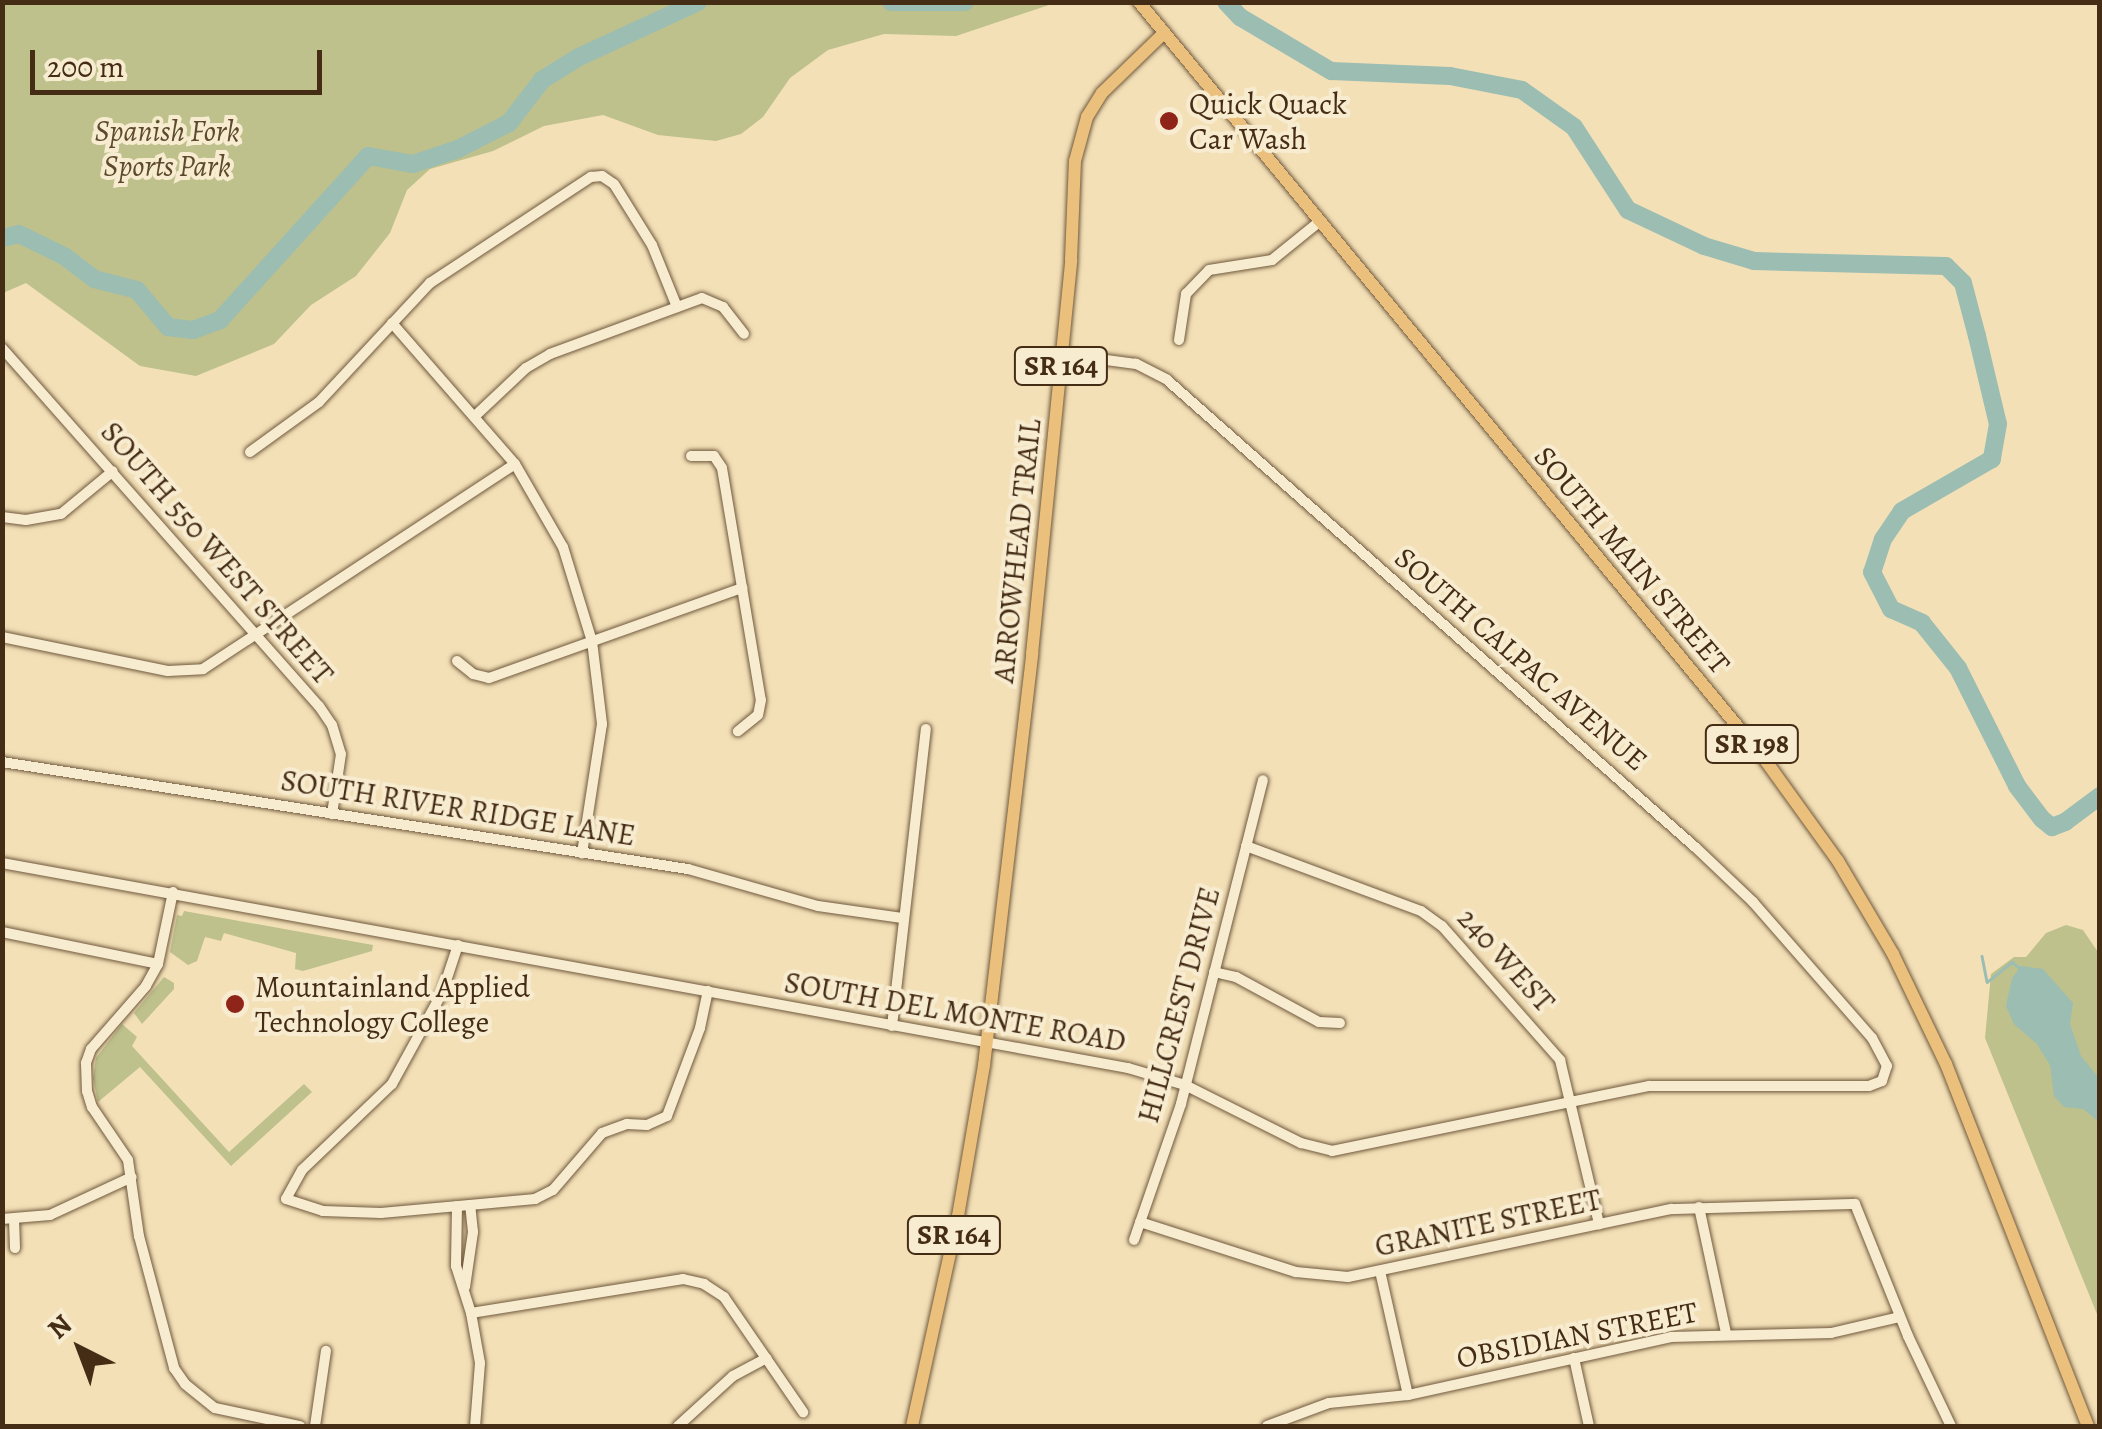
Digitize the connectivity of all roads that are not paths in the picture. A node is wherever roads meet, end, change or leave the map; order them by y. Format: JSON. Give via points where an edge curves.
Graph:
{"nodes":[{"id":1,"x":1140,"y":4,"type":"edge"},
{"id":2,"x":1164,"y":32,"type":"junction"},
{"id":3,"x":1319,"y":222,"type":"junction"},
{"id":4,"x":677,"y":306,"type":"junction"},
{"id":5,"x":392,"y":323,"type":"junction"},
{"id":6,"x":744,"y":334,"type":"dead end"},
{"id":7,"x":1179,"y":340,"type":"dead end"},
{"id":8,"x":2,"y":348,"type":"edge"},
{"id":9,"x":1062,"y":354,"type":"junction"},
{"id":10,"x":475,"y":416,"type":"junction"},
{"id":11,"x":250,"y":452,"type":"dead end"},
{"id":12,"x":691,"y":456,"type":"dead end"},
{"id":13,"x":515,"y":464,"type":"junction"},
{"id":14,"x":113,"y":471,"type":"junction"},
{"id":15,"x":2,"y":517,"type":"edge"},
{"id":16,"x":742,"y":588,"type":"junction"},
{"id":17,"x":2,"y":636,"type":"edge"},
{"id":18,"x":256,"y":636,"type":"junction"},
{"id":19,"x":592,"y":642,"type":"junction"},
{"id":20,"x":458,"y":661,"type":"dead end"},
{"id":21,"x":926,"y":729,"type":"dead end"},
{"id":22,"x":738,"y":731,"type":"dead end"},
{"id":23,"x":2,"y":762,"type":"edge"},
{"id":24,"x":1264,"y":780,"type":"dead end"},
{"id":25,"x":332,"y":814,"type":"junction"},
{"id":26,"x":1246,"y":846,"type":"junction"},
{"id":27,"x":582,"y":852,"type":"junction"},
{"id":28,"x":2,"y":863,"type":"edge"},
{"id":29,"x":173,"y":892,"type":"junction"},
{"id":30,"x":902,"y":918,"type":"junction"},
{"id":31,"x":2,"y":932,"type":"edge"},
{"id":32,"x":458,"y":945,"type":"junction"},
{"id":33,"x":158,"y":964,"type":"junction"},
{"id":34,"x":1214,"y":972,"type":"junction"},
{"id":35,"x":708,"y":992,"type":"junction"},
{"id":36,"x":1340,"y":1024,"type":"dead end"},
{"id":37,"x":892,"y":1026,"type":"junction"},
{"id":38,"x":986,"y":1046,"type":"junction"},
{"id":39,"x":1884,"y":1078,"type":"joint"},
{"id":40,"x":1185,"y":1086,"type":"junction"},
{"id":41,"x":1571,"y":1103,"type":"junction"},
{"id":42,"x":132,"y":1177,"type":"junction"},
{"id":43,"x":464,"y":1206,"type":"junction"},
{"id":44,"x":1699,"y":1208,"type":"junction"},
{"id":45,"x":8,"y":1219,"type":"edge"},
{"id":46,"x":1140,"y":1222,"type":"junction"},
{"id":47,"x":1599,"y":1224,"type":"junction"},
{"id":48,"x":1134,"y":1240,"type":"dead end"},
{"id":49,"x":14,"y":1248,"type":"dead end"},
{"id":50,"x":1380,"y":1271,"type":"junction"},
{"id":51,"x":471,"y":1312,"type":"junction"},
{"id":52,"x":1900,"y":1316,"type":"junction"},
{"id":53,"x":1726,"y":1333,"type":"junction"},
{"id":54,"x":326,"y":1351,"type":"dead end"},
{"id":55,"x":768,"y":1358,"type":"junction"},
{"id":56,"x":1574,"y":1358,"type":"junction"},
{"id":57,"x":1408,"y":1395,"type":"junction"},
{"id":58,"x":803,"y":1412,"type":"dead end"},
{"id":59,"x":300,"y":1426,"type":"edge"},
{"id":60,"x":315,"y":1426,"type":"edge"},
{"id":61,"x":475,"y":1426,"type":"edge"},
{"id":62,"x":678,"y":1426,"type":"edge"},
{"id":63,"x":912,"y":1426,"type":"edge"},
{"id":64,"x":1267,"y":1426,"type":"edge"},
{"id":65,"x":1589,"y":1426,"type":"edge"},
{"id":66,"x":1951,"y":1426,"type":"edge"},
{"id":67,"x":2088,"y":1426,"type":"edge"}],
"edges":[{"from":1,"to":2,"type":"main road","name":"SOUTH MAIN STREET","number":"SR 198"},
{"from":2,"to":3,"type":"main road","name":"SOUTH MAIN STREET","number":"SR 198"},
{"from":2,"to":9,"type":"main road","name":"ARROWHEAD TRAIL","number":"SR 164","via":[[1114,78],[1088,117],[1075,161]]},
{"from":3,"to":7,"type":"street","via":[[1272,260],[1209,270],[1186,294]]},
{"from":3,"to":67,"type":"main road","name":"SOUTH MAIN STREET","number":"SR 198","via":[[1763,757],[1838,861],[1946,1064]]},
{"from":4,"to":5,"type":"street","via":[[642,227],[602,176],[462,259]]},
{"from":4,"to":6,"type":"street","via":[[713,300]]},
{"from":4,"to":10,"type":"street","via":[[550,354]]},
{"from":5,"to":10,"type":"street"},
{"from":5,"to":11,"type":"street","via":[[319,402]]},
{"from":8,"to":14,"type":"street","name":"SOUTH 550 WEST STREET"},
{"from":9,"to":38,"type":"main road","name":"ARROWHEAD TRAIL","number":"SR 164"},
{"from":9,"to":39,"type":"street","name":"SOUTH CALPAC AVENUE","via":[[1136,364],[1183,394],[1733,881],[1872,1038],[1886,1062]]},
{"from":10,"to":13,"type":"street"},
{"from":12,"to":16,"type":"street","via":[[714,456],[722,468]]},
{"from":13,"to":18,"type":"street"},
{"from":13,"to":19,"type":"street","via":[[562,548]]},
{"from":14,"to":15,"type":"street","via":[[61,514]]},
{"from":14,"to":18,"type":"street","name":"SOUTH 550 WEST STREET"},
{"from":16,"to":19,"type":"street"},
{"from":16,"to":22,"type":"street","via":[[761,700],[758,714]]},
{"from":17,"to":18,"type":"street","via":[[186,672],[221,660]]},
{"from":18,"to":25,"type":"street","name":"SOUTH 550 WEST STREET","via":[[332,725],[341,754]]},
{"from":19,"to":20,"type":"street","via":[[489,678]]},
{"from":19,"to":27,"type":"street","via":[[602,724]]},
{"from":21,"to":30,"type":"street"},
{"from":23,"to":25,"type":"street","name":"SOUTH RIVER RIDGE LANE"},
{"from":24,"to":26,"type":"street","name":"HILLCREST DRIVE"},
{"from":25,"to":27,"type":"street","name":"SOUTH RIVER RIDGE LANE"},
{"from":26,"to":34,"type":"street","name":"HILLCREST DRIVE"},
{"from":26,"to":41,"type":"street","name":"240 WEST","via":[[1437,921],[1556,1054]]},
{"from":27,"to":30,"type":"street","name":"SOUTH RIVER RIDGE LANE","via":[[688,869],[818,906]]},
{"from":28,"to":29,"type":"street","name":"SOUTH DEL MONTE ROAD"},
{"from":29,"to":32,"type":"street","name":"SOUTH DEL MONTE ROAD"},
{"from":29,"to":33,"type":"street"},
{"from":30,"to":37,"type":"street"},
{"from":31,"to":33,"type":"street"},
{"from":32,"to":35,"type":"street","name":"SOUTH DEL MONTE ROAD"},
{"from":32,"to":43,"type":"street","via":[[442,993],[392,1084],[302,1170],[286,1199],[323,1211],[380,1214]]},
{"from":33,"to":42,"type":"street","via":[[134,1001],[100,1034],[86,1063],[92,1106],[123,1147]]},
{"from":34,"to":36,"type":"street","via":[[1319,1022]]},
{"from":34,"to":40,"type":"street","name":"HILLCREST DRIVE"},
{"from":35,"to":37,"type":"street","name":"SOUTH DEL MONTE ROAD"},
{"from":35,"to":43,"type":"street","via":[[666,1116],[602,1133],[553,1190]]},
{"from":37,"to":38,"type":"street","name":"SOUTH DEL MONTE ROAD"},
{"from":38,"to":40,"type":"street","name":"SOUTH DEL MONTE ROAD","via":[[1128,1068]]},
{"from":38,"to":63,"type":"main road","number":"SR 164","via":[[961,1202]]},
{"from":39,"to":41,"type":"street","name":"SOUTH DEL MONTE ROAD","via":[[1869,1086],[1669,1084]]},
{"from":40,"to":41,"type":"street","name":"SOUTH DEL MONTE ROAD","via":[[1332,1152]]},
{"from":40,"to":46,"type":"street","name":"HILLCREST DRIVE"},
{"from":41,"to":47,"type":"street","name":"240 WEST"},
{"from":42,"to":45,"type":"street","via":[[50,1214]]},
{"from":42,"to":59,"type":"street","via":[[139,1236],[174,1368],[215,1408]]},
{"from":43,"to":51,"type":"street","via":[[456,1266]]},
{"from":44,"to":47,"type":"street","name":"GRANITE STREET"},
{"from":44,"to":52,"type":"street","name":"GRANITE STREET","via":[[1855,1204]]},
{"from":44,"to":53,"type":"street"},
{"from":45,"to":49,"type":"street"},
{"from":46,"to":48,"type":"street","name":"HILLCREST DRIVE"},
{"from":46,"to":50,"type":"street","name":"GRANITE STREET","via":[[1296,1272],[1333,1277]]},
{"from":47,"to":50,"type":"street","name":"GRANITE STREET"},
{"from":50,"to":57,"type":"street"},
{"from":51,"to":55,"type":"street","via":[[683,1279],[724,1296]]},
{"from":51,"to":61,"type":"street","via":[[481,1380]]},
{"from":52,"to":53,"type":"street","name":"OBSIDIAN STREET","via":[[1831,1333]]},
{"from":52,"to":66,"type":"street"},
{"from":53,"to":56,"type":"street","name":"OBSIDIAN STREET"},
{"from":54,"to":60,"type":"street"},
{"from":55,"to":58,"type":"street"},
{"from":55,"to":62,"type":"street","via":[[733,1376]]},
{"from":56,"to":57,"type":"street","name":"OBSIDIAN STREET"},
{"from":56,"to":65,"type":"street"},
{"from":57,"to":64,"type":"street","name":"OBSIDIAN STREET","via":[[1329,1403]]}]}
